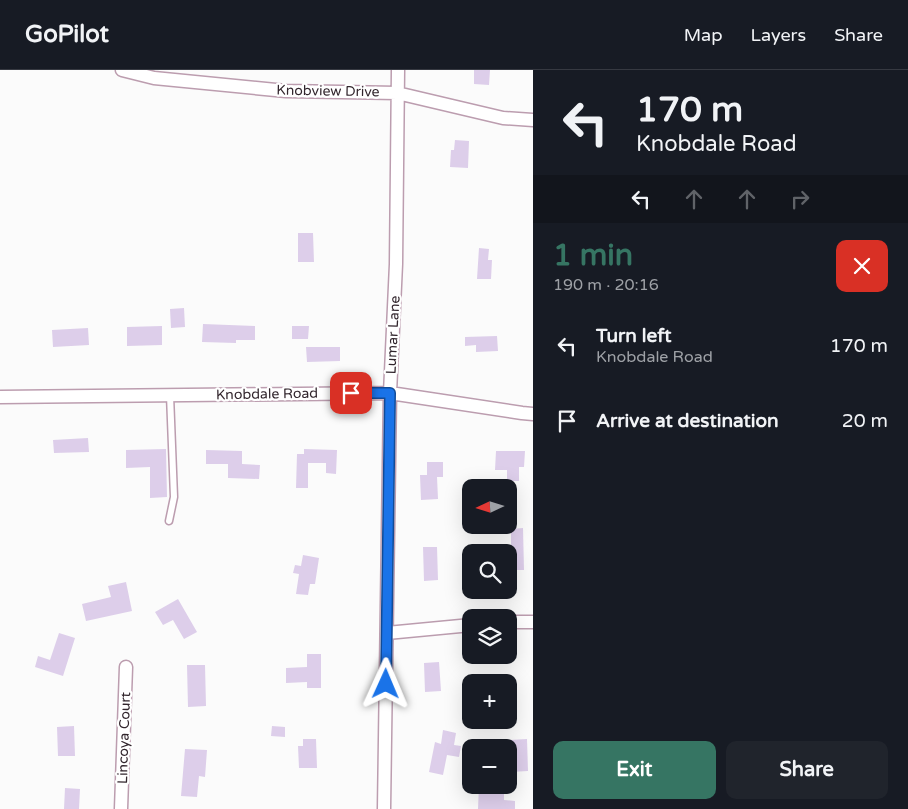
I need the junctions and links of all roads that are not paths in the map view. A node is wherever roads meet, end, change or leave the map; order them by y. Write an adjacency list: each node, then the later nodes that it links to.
1 (122, 70): 3 (street, Knobview Drive)
2 (398, 70): 3 (street, Lumar Lane)
3 (397, 92): 4 (street, Knobview Drive); 5 (street, Lumar Lane)
4 (533, 120)
5 (390, 393): 6 (street, Knobdale Road); 8 (street, Knobdale Road); 13 (street, Lumar Lane)
6 (170, 395): 7 (street, Knobdale Road); 9 (lane)
7 (0, 397)
8 (533, 414)
9 (169, 521)
10 (517, 622): 11 (street)
11 (533, 622)
12 (462, 626): 13 (street)
13 (387, 633): 16 (street, Lumar Lane)
14 (126, 666): 15 (street, Lincoya Court)
15 (121, 809)
16 (384, 809)

